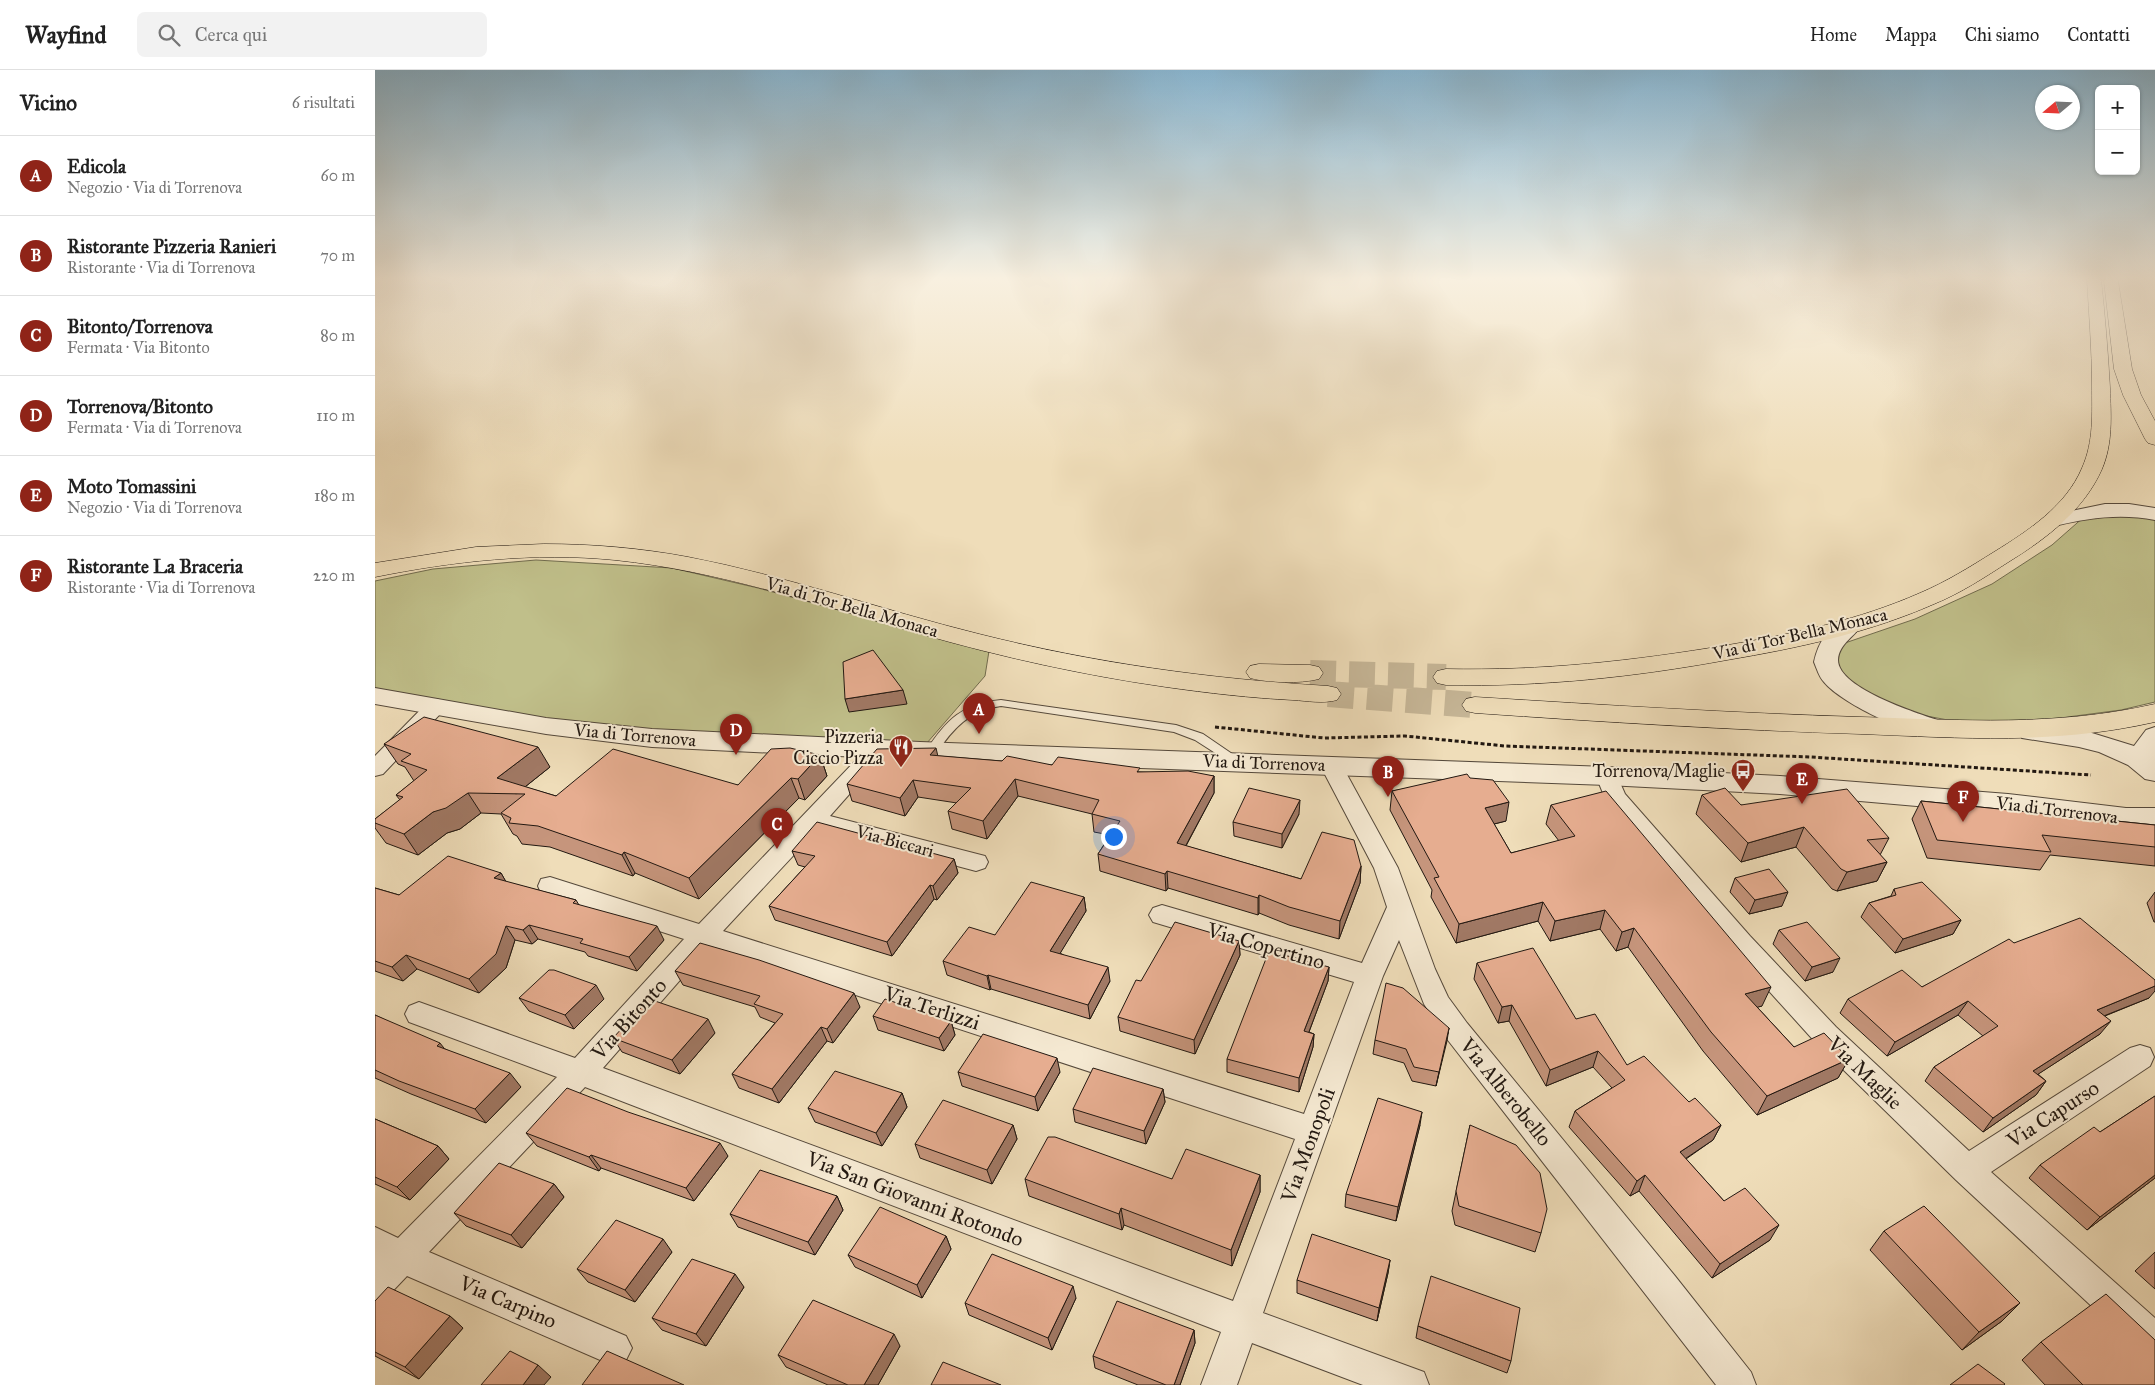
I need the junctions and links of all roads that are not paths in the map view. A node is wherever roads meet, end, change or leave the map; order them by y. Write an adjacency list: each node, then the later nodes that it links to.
1 (2099, 340): 5 (main road, Via di Tor Bella Monaca)
2 (2119, 340): 3 (main road)
3 (2155, 439)
4 (2155, 514): 5 (street)
5 (2054, 520): 8 (main road, Via di Tor Bella Monaca)
6 (375, 559): 9 (main road, Via di Tor Bella Monaca)
7 (375, 570): 11 (main road, Via di Tor Bella Monaca)
8 (1849, 626): 10 (main road, Via di Tor Bella Monaca); 16 (street)
9 (1311, 674)
10 (1446, 677)
11 (1328, 694)
12 (375, 696): 14 (street, Via di Torrenova)
13 (1475, 705): 16 (main road)
14 (436, 706): 19 (street, Via di Torrenova); 23 (street)
15 (2155, 713): 17 (main road)
16 (1940, 729): 17 (main road)
17 (2010, 730): 24 (street)
18 (2155, 736): 24 (street)
19 (879, 749): 20 (street, Via di Torrenova); 27 (street, Via Bitonto)
20 (932, 751): 21 (street, Via di Torrenova); 21 (lane)
21 (1239, 762): 22 (street, Via di Torrenova)
22 (1331, 765): 25 (street, Via di Torrenova); 30 (street, Via Alberobello)
23 (375, 769)
24 (2154, 770)
25 (1607, 776): 26 (street, Via di Torrenova); 38 (street, Via Maglie)
26 (2155, 818)
27 (815, 820): 28 (street, Via Biccari); 32 (street, Via Bitonto)
28 (976, 862)
29 (549, 886): 32 (street, Via Terlizzi)
30 (1400, 906): 33 (street, Via Monopoli); 46 (street, Via Alberobello)
31 (1162, 915): 33 (street, Via Copertino)
32 (704, 935): 36 (street, Via Bitonto); 37 (street, Via Terlizzi)
33 (1370, 976): 37 (street, Via Monopoli)
34 (419, 1014): 36 (street, Via San Giovanni Rotondo)
35 (2139, 1057): 38 (street, Via Capurso)
36 (581, 1072): 39 (street, Via Bitonto); 41 (street, Via San Giovanni Rotondo)
37 (1314, 1131): 41 (street, Via Monopoli)
38 (1967, 1170): 42 (street, Via Maglie)
39 (388, 1250): 40 (street, Via Bitonto); 43 (street, Via Carpino)
40 (375, 1285)
41 (1241, 1323): 44 (street, Via Monopoli); 45 (street, Via San Giovanni Rotondo)
42 (2155, 1342)
43 (614, 1348)
44 (1219, 1385)
45 (1411, 1385)
46 (1738, 1385)

